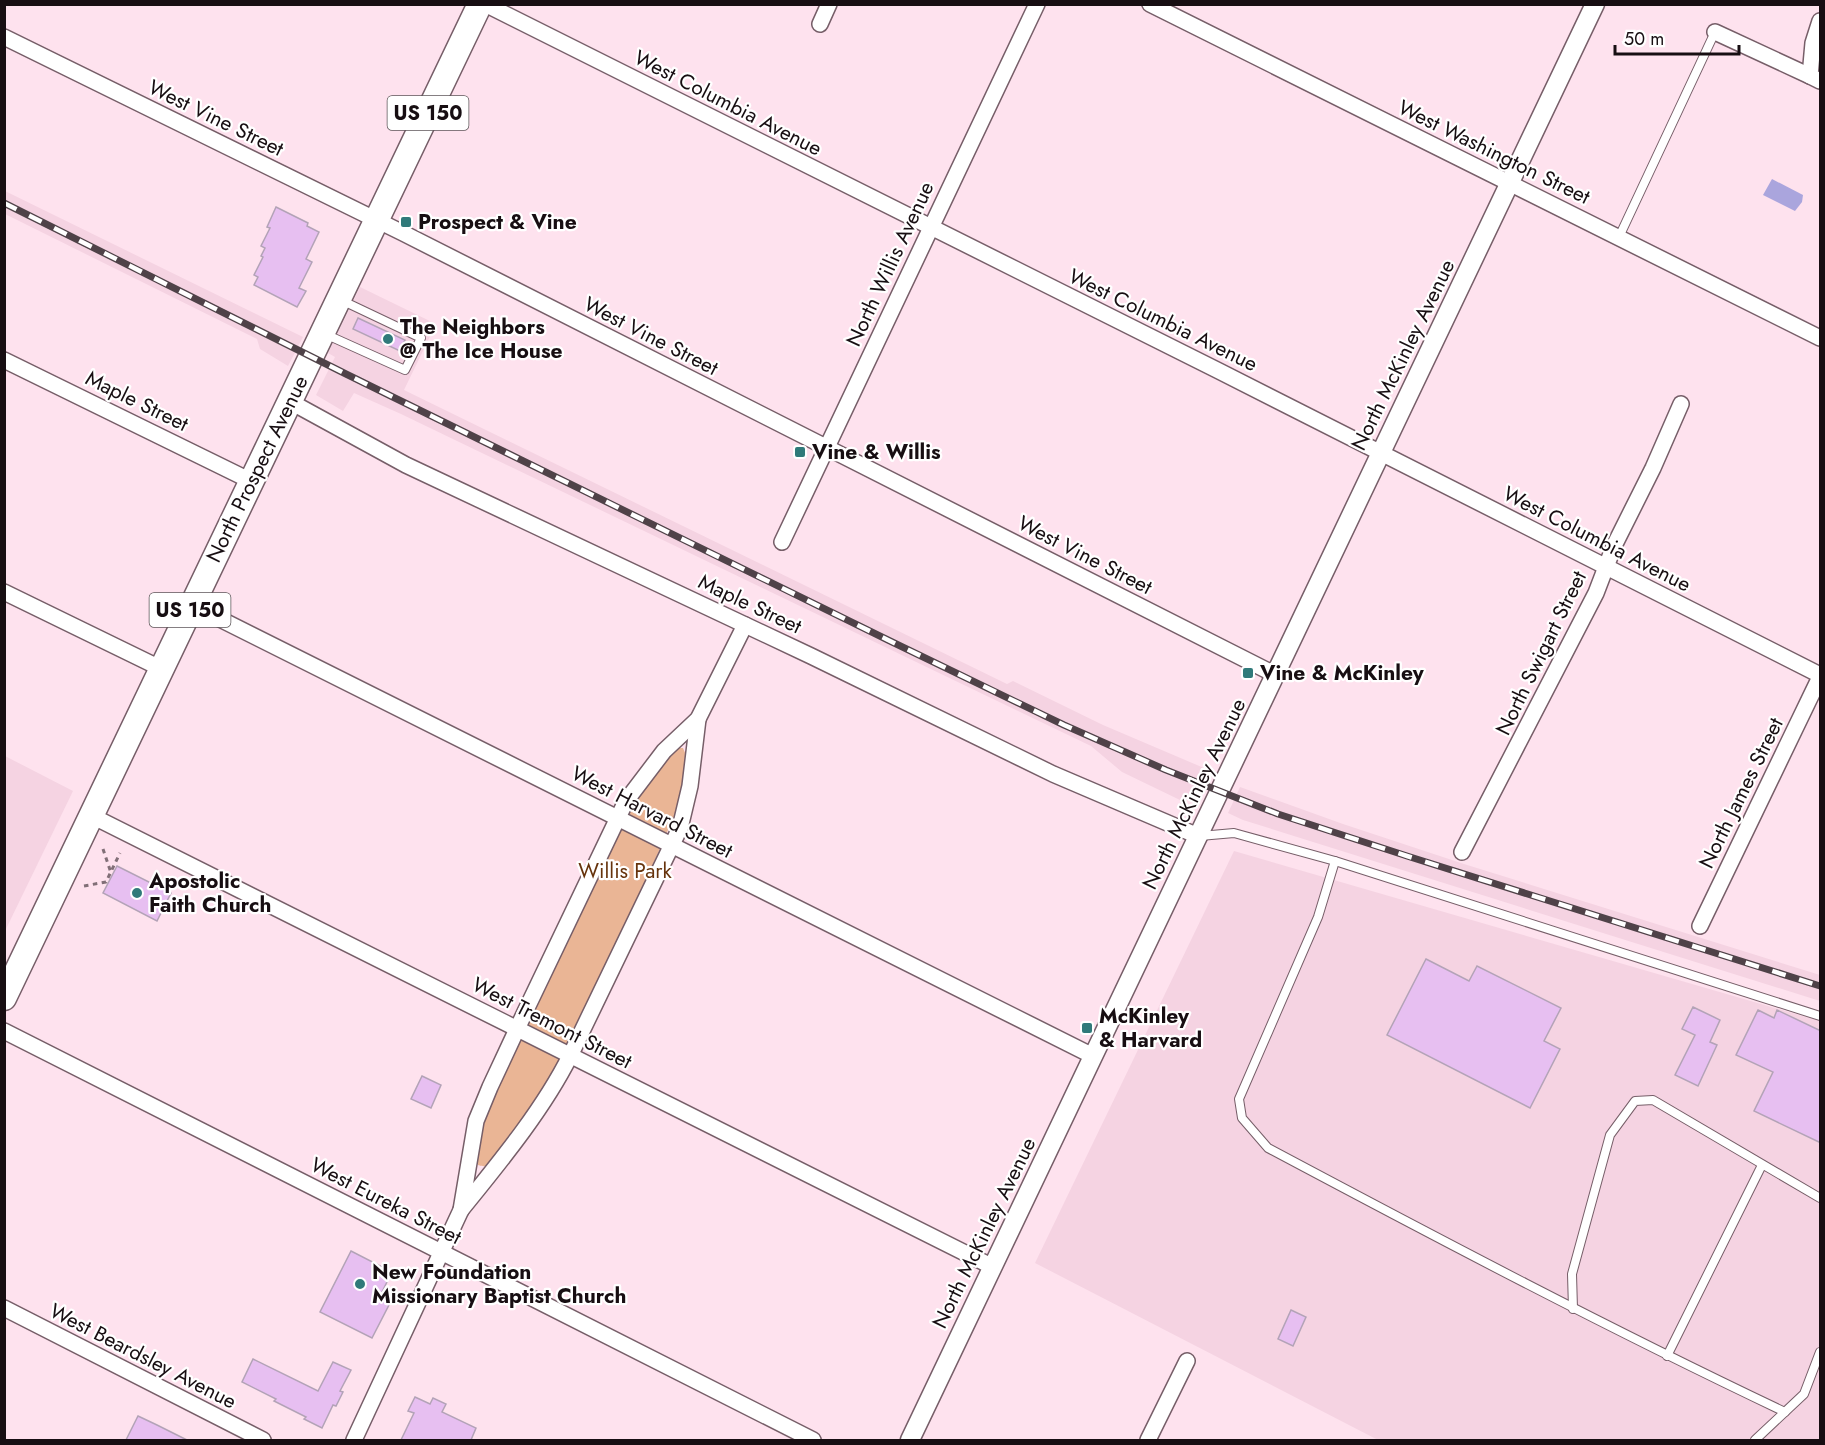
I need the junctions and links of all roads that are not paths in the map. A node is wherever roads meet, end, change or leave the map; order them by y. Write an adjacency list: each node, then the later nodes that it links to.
1 (480, 4): 13 (main road, North Prospect Avenue / US 150)
2 (485, 4): 14 (street, West Columbia Avenue)
3 (829, 4): 8 (street)
4 (1037, 4): 14 (street, North Willis Avenue)
5 (1150, 4): 12 (street, West Washington Street)
6 (1595, 4): 12 (street, North McKinley Avenue)
7 (1821, 21): 11 (street)
8 (820, 24)
9 (1715, 32): 11 (street); 15 (lane)
10 (4, 37): 13 (street, West Vine Street)
11 (1815, 79)
12 (1511, 184): 15 (street, West Washington Street); 23 (street, North McKinley Avenue)
13 (376, 221): 16 (main road, North Prospect Avenue / US 150); 22 (street, West Vine Street)
14 (930, 228): 22 (street, North Willis Avenue); 23 (street, West Columbia Avenue)
15 (1619, 237): 18 (street, West Washington Street)
16 (338, 299): 17 (main road, North Prospect Avenue / US 150); 17 (lane)
17 (322, 333): 20 (main road, North Prospect Avenue / US 150)
18 (1821, 338)
19 (4, 360): 24 (street, Maple Street)
20 (289, 401): 24 (main road, North Prospect Avenue / US 150); 29 (street, Maple Street)
21 (1681, 404): 26 (street, North Swigart Street)
22 (827, 448): 25 (street, North Willis Avenue); 31 (street, West Vine Street)
23 (1381, 453): 26 (street, West Columbia Avenue); 31 (street, North McKinley Avenue)
24 (251, 481): 28 (main road, North Prospect Avenue / US 150)
25 (782, 542)
26 (1606, 567): 32 (street, West Columbia Avenue); 38 (street, North Swigart Street)
27 (4, 592): 30 (street)
28 (192, 605): 30 (main road, North Prospect Avenue / US 150); 35 (street, West Harvard Street)
29 (745, 625): 33 (street); 36 (street, Maple Street)
30 (162, 669): 34 (main road, North Prospect Avenue / US 150)
31 (1276, 675): 36 (street, North McKinley Avenue)
32 (1821, 676): 40 (street, North James Street)
33 (698, 719): 35 (street); 37 (street)
34 (92, 816): 41 (main road, North Prospect Avenue / US 150); 43 (street, West Tremont Street)
35 (618, 819): 37 (street, West Harvard Street); 43 (street)
36 (1198, 837): 39 (lane); 46 (street, North McKinley Avenue)
37 (671, 846): 45 (street); 46 (street, West Harvard Street)
38 (1462, 852)
39 (1335, 861): 42 (lane); 53 (lane)
40 (1700, 926)
41 (4, 998)
42 (1821, 1016)
43 (517, 1029): 45 (street, West Tremont Street); 49 (street)
44 (4, 1031): 50 (street, West Eureka Street)
45 (570, 1056): 49 (street); 51 (street, West Tremont Street)
46 (1093, 1056): 51 (street, North McKinley Avenue)
47 (1762, 1165): 48 (lane); 53 (lane); 55 (lane)
48 (1821, 1198)
49 (461, 1210): 50 (street)
50 (442, 1253): 59 (street); 60 (street, West Eureka Street)
51 (993, 1267): 61 (street, North McKinley Avenue)
52 (4, 1308): 58 (street, West Beardsley Avenue)
53 (1573, 1309): 55 (lane)
54 (1821, 1352): 57 (lane)
55 (1667, 1356): 57 (lane)
56 (1187, 1361): 62 (street)
57 (1785, 1412): 63 (lane)
58 (263, 1440)
59 (354, 1440)
60 (813, 1440)
61 (910, 1440)
62 (1148, 1440)
63 (1755, 1440)

